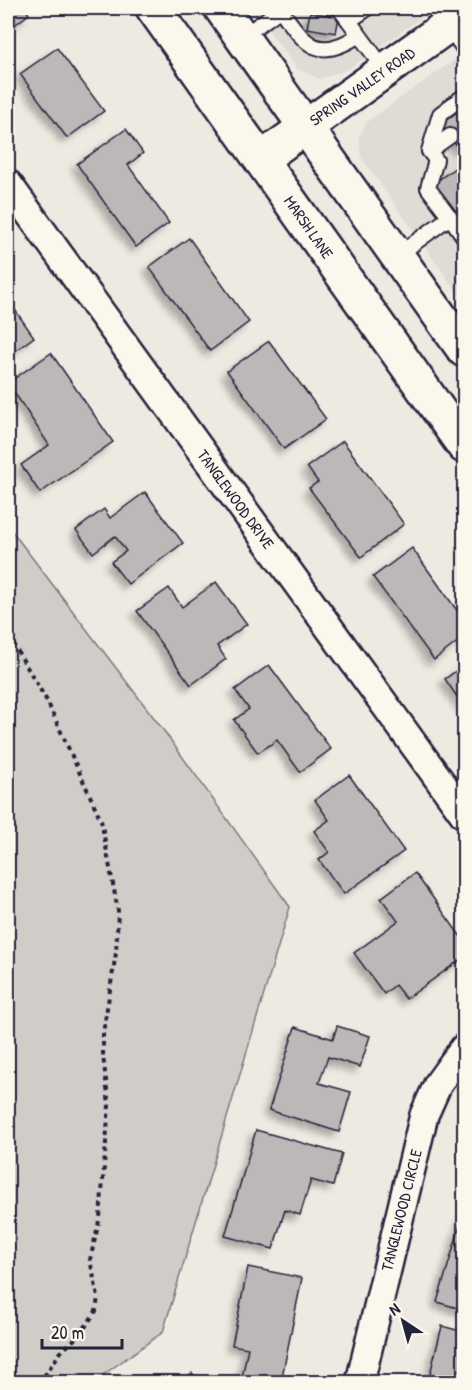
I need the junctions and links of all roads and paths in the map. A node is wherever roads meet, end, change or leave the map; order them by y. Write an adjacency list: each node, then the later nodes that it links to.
1 (153, 8): 15 (main road, MARSH LANE)
2 (221, 8): 9 (main road)
3 (281, 8): 8 (lane); 9 (lane)
4 (339, 8): 6 (lane)
5 (368, 8): 6 (lane)
6 (349, 21): 8 (lane)
7 (460, 22): 10 (main road, SPRING VALLEY ROAD)
8 (359, 35): 10 (lane)
9 (242, 37): 12 (main road)
10 (385, 70): 12 (main road, SPRING VALLEY ROAD)
11 (465, 96): 14 (lane)
12 (306, 126): 15 (main road, SPRING VALLEY ROAD); 20 (main road)
13 (450, 136): 14 (lane)
14 (433, 156): 16 (lane); 18 (lane)
15 (261, 159): 22 (main road, MARSH LANE)
16 (446, 174)
17 (8, 184): 24 (street, TANGLEWOOD DRIVE)
18 (450, 218): 19 (lane); 20 (lane)
19 (465, 237)
20 (398, 255): 21 (main road)
21 (465, 350)
22 (465, 446)
23 (8, 634): 26 (path)
24 (465, 814)
25 (465, 1048): 27 (street, TANGLEWOOD CIRCLE)
26 (40, 1383)
27 (360, 1383)

